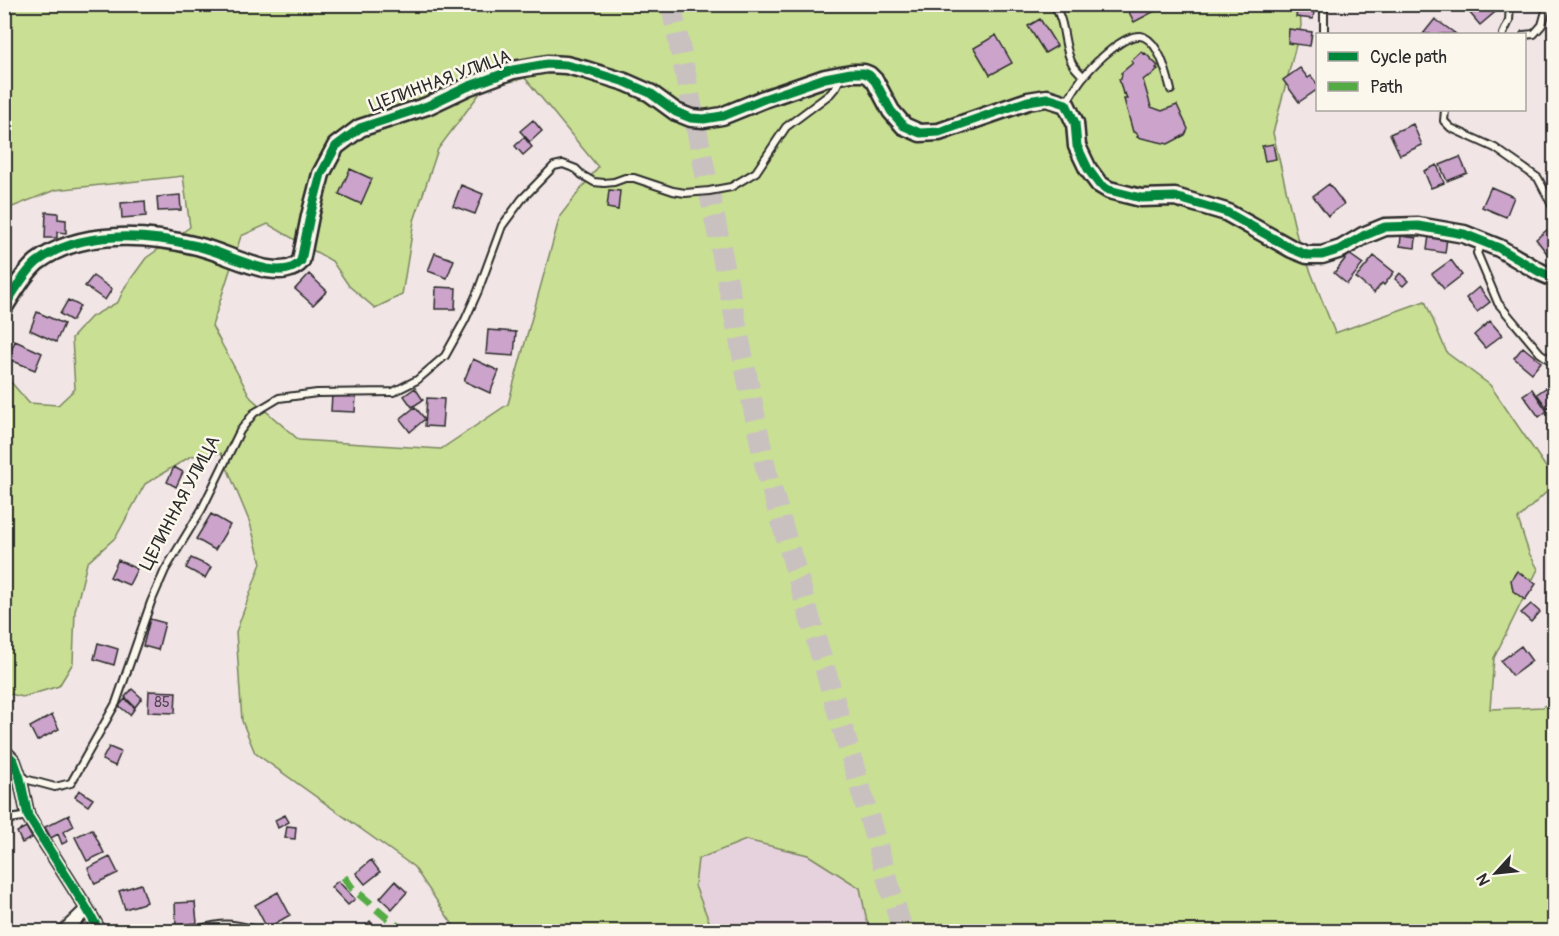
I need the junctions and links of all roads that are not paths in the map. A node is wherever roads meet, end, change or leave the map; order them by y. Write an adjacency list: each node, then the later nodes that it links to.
1 (1053, 4): 9 (lane)
2 (1324, 4): 5 (lane)
3 (1510, 4): 6 (lane)
4 (1548, 4): 7 (lane)
5 (1323, 33)
6 (1503, 33)
7 (1526, 35)
8 (842, 75): 11 (street, ЦЕЛИННАЯ УЛИЦА); 16 (street, ЦЕЛИННАЯ УЛИЦА); 19 (lane, ЦЕЛИННАЯ УЛИЦА)
9 (1083, 76): 10 (lane); 11 (lane)
10 (1170, 90)
11 (1066, 104): 14 (street)
12 (1445, 111): 13 (lane)
13 (1554, 209)
14 (1483, 240): 15 (street); 17 (lane)
15 (1554, 278)
16 (4, 307)
17 (1554, 363)
18 (4, 752): 19 (street)
19 (20, 778): 20 (street)
20 (28, 816): 21 (lane); 22 (street)
21 (4, 820)
22 (87, 909): 23 (street); 24 (street)
23 (63, 932)
24 (100, 932)
25 (200, 932): 26 (street)
26 (252, 932)

